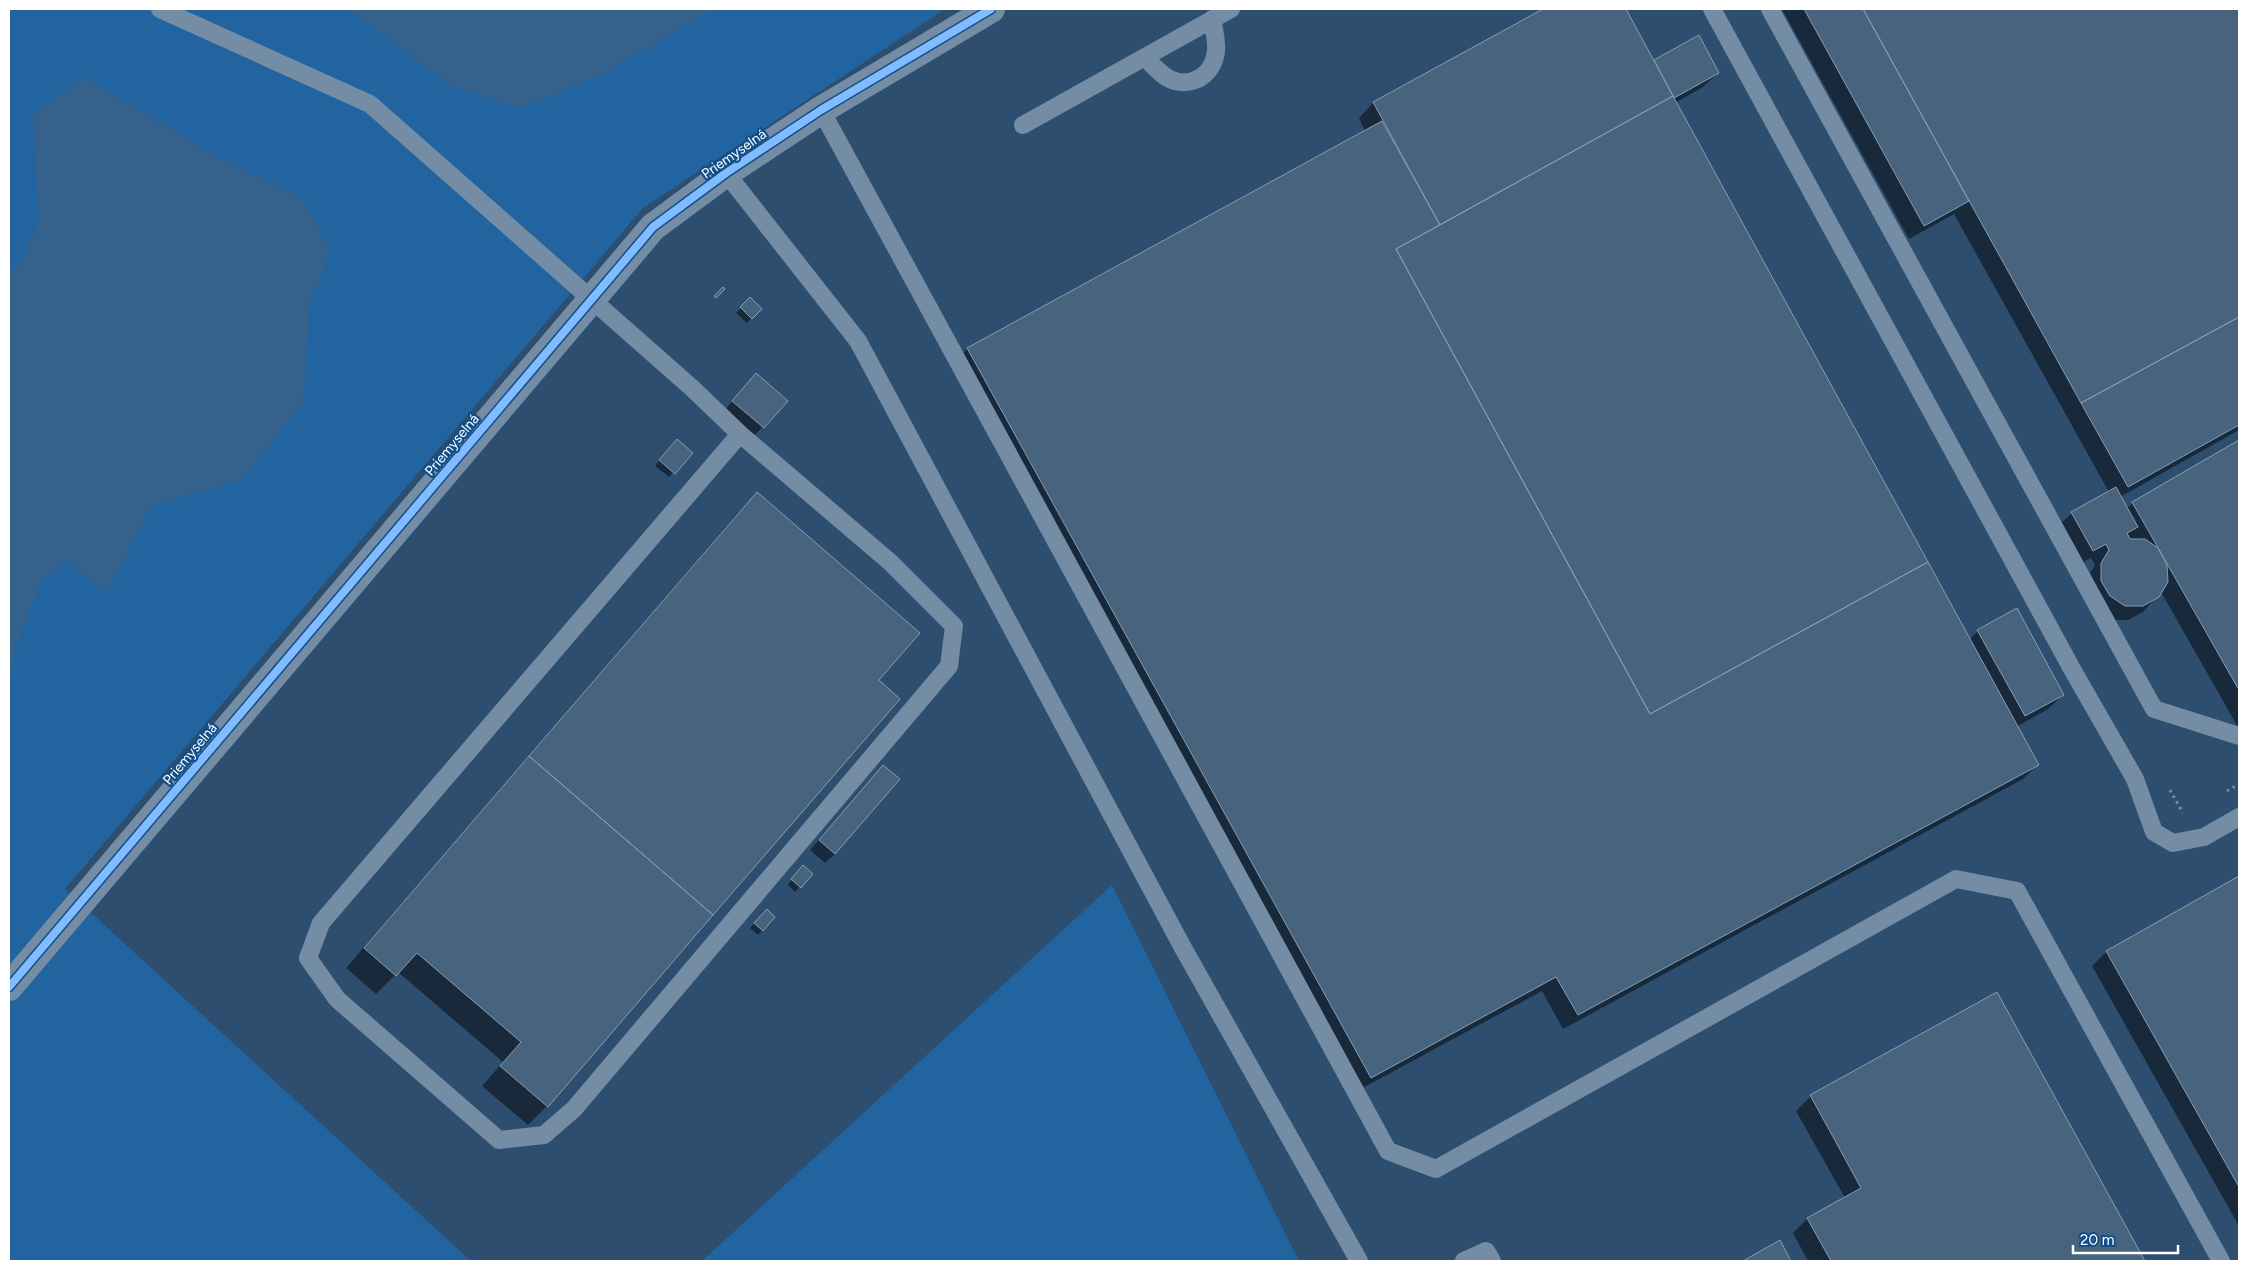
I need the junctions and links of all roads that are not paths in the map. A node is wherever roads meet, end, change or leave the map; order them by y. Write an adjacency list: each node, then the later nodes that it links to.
1 (160, 9): 11 (lane)
2 (992, 9): 8 (street, Priemyselná)
3 (1231, 9): 6 (lane)
4 (1712, 9): 14 (lane)
5 (1770, 9): 13 (lane)
6 (1212, 20): 7 (lane); 7 (lane)
7 (1145, 57): 9 (lane)
8 (821, 110): 10 (street, Priemyselná); 19 (lane)
9 (1023, 126)
10 (726, 173): 11 (street, Priemyselná); 16 (lane)
11 (592, 299): 12 (lane); 15 (street, Priemyselná)
12 (740, 434): 12 (lane)
13 (2239, 736)
14 (2239, 817)
15 (9, 987)
16 (1359, 1261)
17 (1464, 1261): 18 (lane)
18 (1492, 1261)
19 (2221, 1261)

